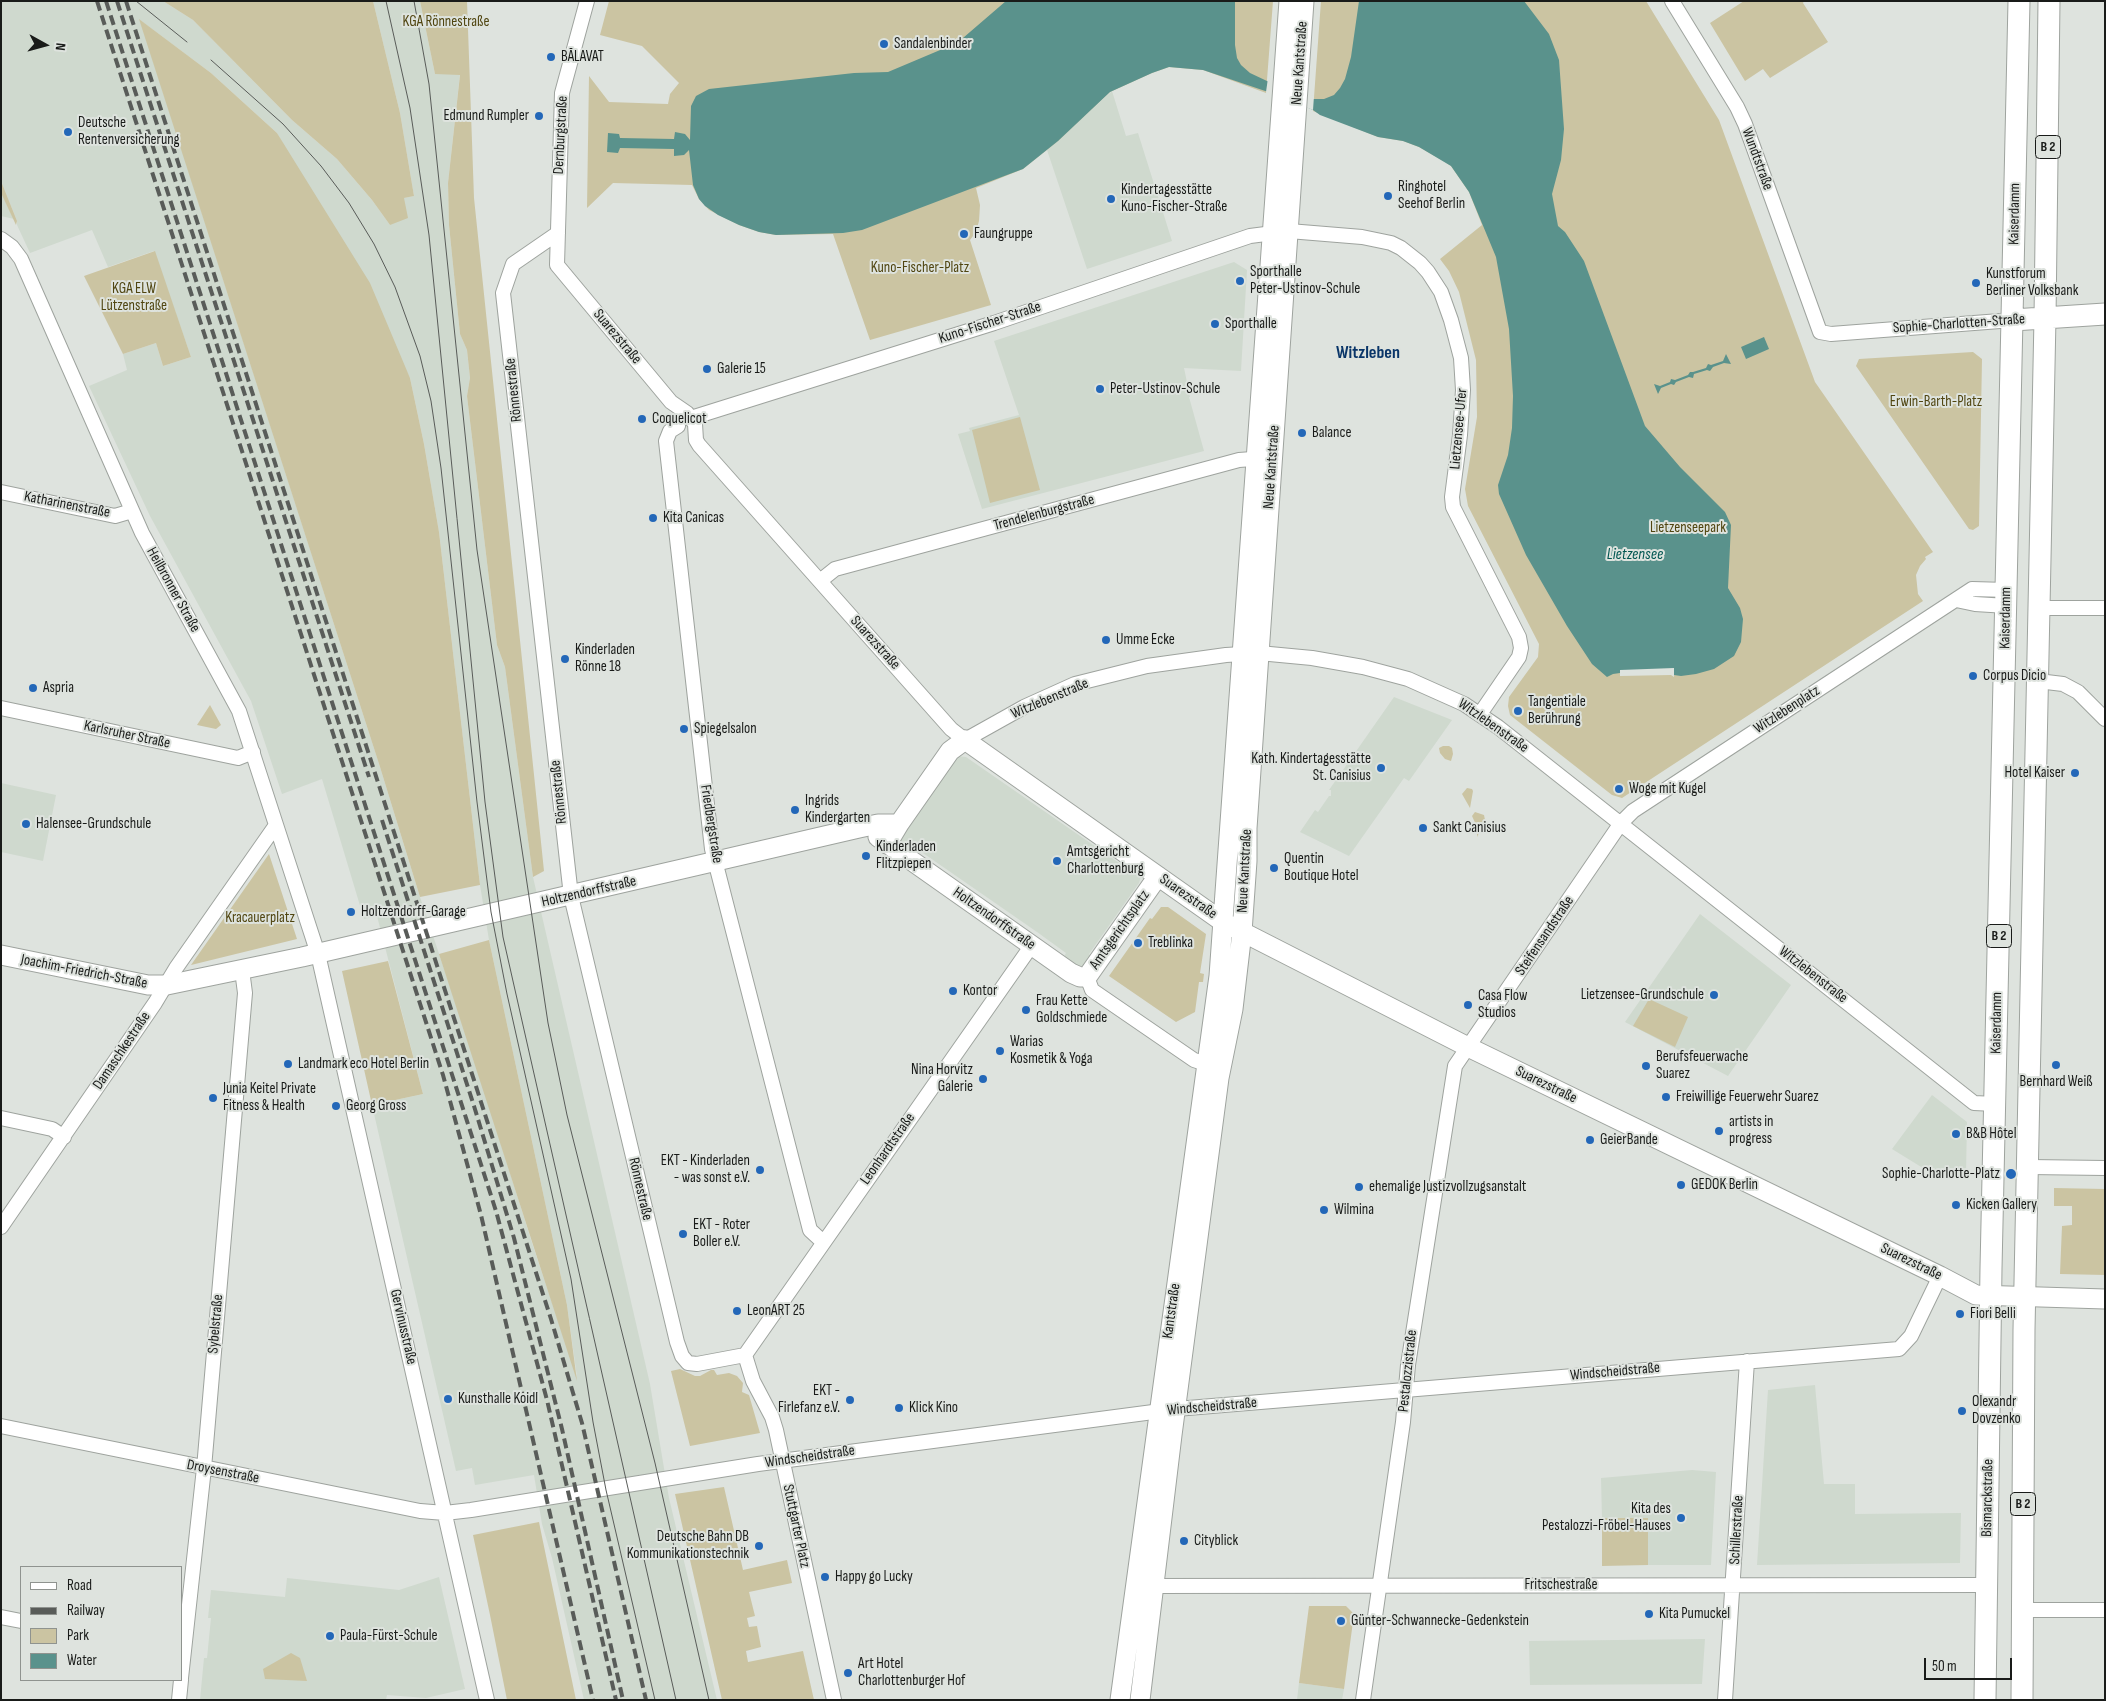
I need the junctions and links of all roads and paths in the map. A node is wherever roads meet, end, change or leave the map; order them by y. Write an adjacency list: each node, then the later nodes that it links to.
1 (587, 1): 9 (street, Dernburgstraße)
2 (1289, 1): 7 (street, Neue Kantstraße)
3 (1304, 1): 7 (street, Neue Kantstraße)
4 (1672, 1): 14 (street, Wundtstraße)
5 (2019, 1): 13 (main road, Kaiserdamm / B 2)
6 (2049, 1): 12 (main road, B 2)
7 (1292, 64): 8 (street, Neue Kantstraße)
8 (1281, 232): 17 (street, Kuno-Fischer-Straße); 19 (street, Neue Kantstraße); 29 (street, Lietzensee-Ufer)
9 (558, 237): 17 (street, Suarezstraße); 40 (street, Rönnestraße)
10 (1, 239): 21 (street, Heilbronner Straße)
11 (2105, 314): 12 (main road, Sophie-Charlotten-Straße)
12 (2045, 318): 13 (main road, Sophie-Charlotten-Straße); 16 (main road, B 2)
13 (2013, 320): 14 (street, Sophie-Charlotten-Straße); 15 (main road, Kaiserdamm / B 2)
14 (1817, 328)
15 (2012, 357): 16 (main road); 23 (main road, Kaiserdamm / B 2)
16 (2044, 357): 24 (main road, B 2)
17 (691, 418): 22 (street, Suarezstraße)
18 (678, 426): 38 (street, Friedbergstraße)
19 (1265, 458): 22 (street, Trendelenburgstraße); 26 (street, Neue Kantstraße)
20 (1, 492): 21 (street, Katharinenstraße)
21 (132, 511): 32 (street, Heilbronner Straße)
22 (820, 581): 31 (street, Suarezstraße)
23 (2007, 598): 34 (street, Witzlebenplatz); 51 (main road, Kaiserdamm / B 2)
24 (2039, 608): 25 (street); 27 (main road, B 2)
25 (2105, 608)
26 (1251, 653): 29 (street, Witzlebenstraße); 31 (street, Witzlebenstraße); 41 (street, Neue Kantstraße); 42 (street, Neue Kantstraße)
27 (2038, 681): 30 (street); 54 (main road, B 2)
28 (1, 708): 32 (street, Karlsruher Straße)
29 (1480, 714): 34 (street, Witzlebenstraße)
30 (2105, 720)
31 (965, 740): 33 (street, Witzlebenstraße); 39 (street, Suarezstraße)
32 (253, 752): 35 (street, Heilbronner Straße)
33 (899, 824): 36 (street, Holtzendorffstraße); 37 (street, Witzlebenstraße)
34 (1621, 824): 49 (street, Steifensandstraße); 51 (street, Witzlebenstraße)
35 (276, 825): 44 (street, Heilbronner Straße); 48 (street, Damaschkestraße)
36 (859, 828): 37 (street, Holtzendorffstraße); 38 (street, Holtzendorffstraße)
37 (887, 844): 43 (street, Holtzendorffstraße)
38 (716, 862): 40 (street, Holtzendorffstraße); 57 (street, Friedbergstraße)
39 (1158, 876): 41 (street, Suarezstraße); 47 (street, Amtsgerichtsplatz)
40 (571, 896): 44 (street, Holtzendorffstraße); 62 (street, Rönnestraße)
41 (1223, 922): 42 (street, Suarezstraße); 50 (street, Kantstraße)
42 (1242, 932): 49 (street, Suarezstraße); 65 (street, Kantstraße)
43 (1032, 945): 47 (street, Holtzendorffstraße); 57 (street, Leonhardtstraße)
44 (318, 954): 46 (street); 69 (street, Gervinusstraße)
45 (1, 955): 48 (street, Joachim-Friedrich-Straße)
46 (242, 970): 48 (street); 68 (street, Sybelstraße)
47 (1083, 977): 50 (street, Holtzendorffstraße)
48 (168, 985): 53 (street, Damaschkestraße)
49 (1468, 1047): 58 (street, Suarezstraße); 64 (street, Pestalozzistraße)
50 (1206, 1064): 65 (street, Kantstraße)
51 (1995, 1104): 59 (main road, Kaiserdamm / B 2)
52 (1, 1118): 53 (street)
53 (64, 1137): 56 (street, Damaschkestraße)
54 (2029, 1167): 55 (street); 60 (main road, B 2)
55 (2105, 1168)
56 (1, 1227)
57 (823, 1242): 62 (street, Leonhardtstraße)
58 (1940, 1276): 59 (street, Suarezstraße); 63 (street, Windscheidstraße)
59 (1991, 1296): 60 (street, Suarezstraße); 71 (main road, Bismarckstraße / B 2)
60 (2025, 1297): 61 (street, Suarezstraße); 74 (main road, B 2)
61 (2105, 1299)
62 (745, 1355): 67 (street, Stuttgarter Platz)
63 (1747, 1361): 64 (street, Windscheidstraße); 70 (street, Schillerstraße)
64 (1405, 1389): 65 (street, Windscheidstraße); 73 (street, Pestalozzistraße)
65 (1168, 1411): 67 (street, Windscheidstraße); 72 (street, Kantstraße)
66 (1, 1426): 68 (street, Droysenstraße)
67 (782, 1461): 69 (street, Windscheidstraße); 83 (street, Stuttgarter Platz)
68 (204, 1468): 69 (street, Droysenstraße); 78 (street, Sybelstraße)
69 (445, 1513): 82 (street, Gervinusstraße)
70 (1734, 1584): 71 (street, Fritschestraße); 73 (street, Fritschestraße); 87 (street, Schillerstraße)
71 (1987, 1584): 88 (main road, Bismarckstraße / B 2)
72 (1144, 1586): 73 (street, Fritschestraße); 84 (street, Kantstraße); 85 (street, Kantstraße)
73 (1378, 1586): 86 (street, Pestalozzistraße)
74 (2023, 1610): 75 (street); 89 (main road, B 2)
75 (2105, 1610)
76 (1, 1617): 77 (street)
77 (20, 1621)
78 (183, 1650): 79 (street, Sybelstraße)
79 (182, 1664)
80 (181, 1681): 81 (street, Sybelstraße)
81 (179, 1700)
82 (487, 1700)
83 (834, 1700)
84 (1120, 1700)
85 (1140, 1700)
86 (1363, 1700)
87 (1725, 1700)
88 (1985, 1700)
89 (2022, 1700)

